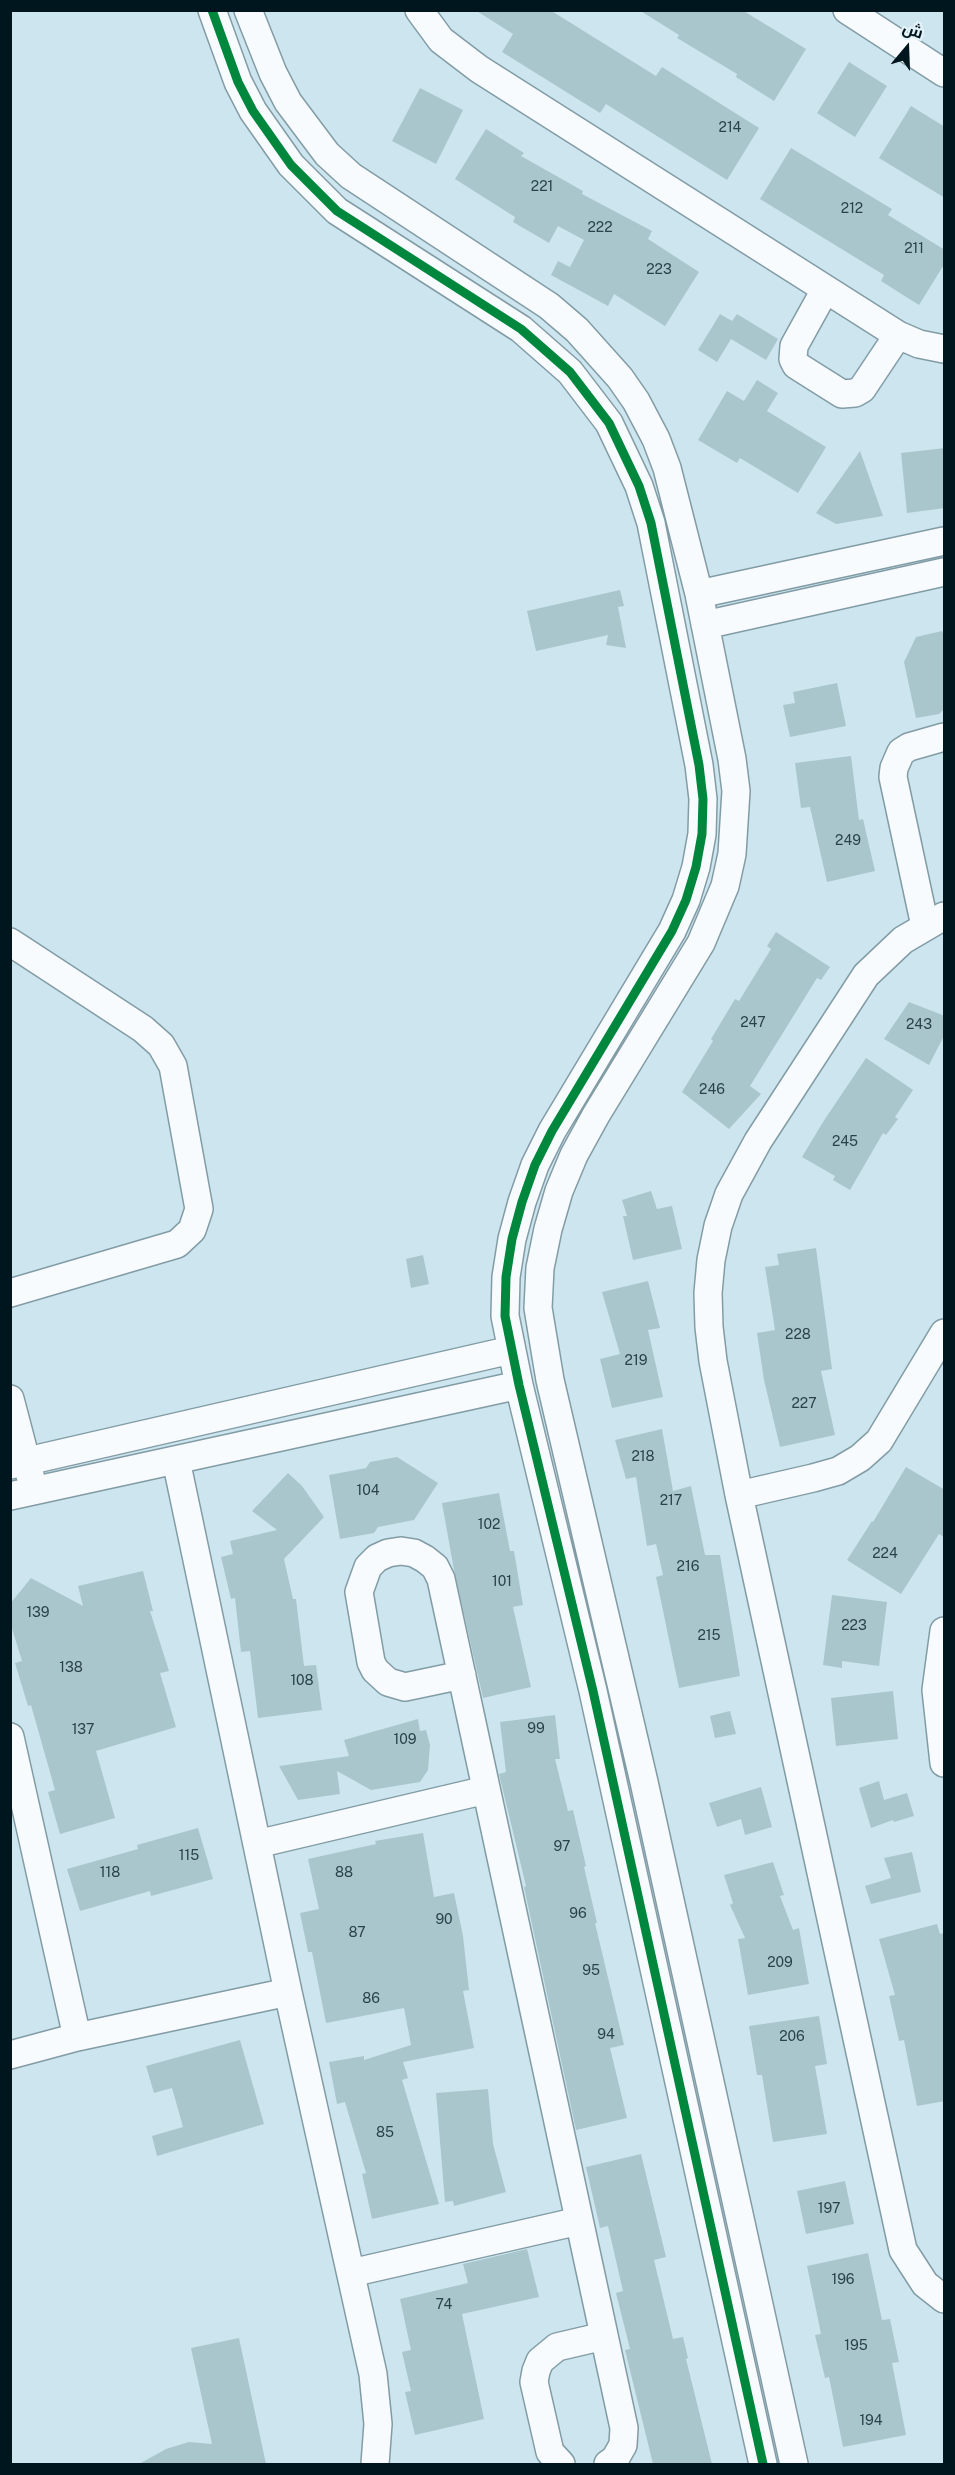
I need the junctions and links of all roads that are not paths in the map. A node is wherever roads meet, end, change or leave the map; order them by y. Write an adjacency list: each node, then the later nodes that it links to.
1 (212, 10): 8 (street)
2 (248, 10): 6 (street)
3 (419, 10): 7 (street)
4 (847, 10): 5 (street)
5 (945, 73)
6 (499, 273): 8 (street); 13 (street)
7 (825, 290): 9 (street); 9 (street)
8 (479, 302): 17 (street)
9 (898, 335): 10 (street)
10 (945, 349)
11 (945, 541): 13 (street)
12 (945, 572): 14 (street)
13 (699, 594): 14 (street)
14 (705, 625): 15 (street)
15 (728, 736): 17 (street); 29 (street)
16 (945, 737): 18 (street)
17 (695, 744): 22 (street)
18 (935, 921): 28 (street)
19 (10, 942): 20 (street)
20 (10, 1293)
21 (945, 1333): 28 (street)
22 (511, 1350): 23 (street); 26 (street)
23 (519, 1385): 25 (street); 30 (street)
24 (10, 1399): 26 (street)
25 (176, 1460): 27 (street); 36 (street)
26 (18, 1463): 27 (street)
27 (22, 1494)
28 (739, 1495): 42 (street)
29 (597, 1582): 30 (street); 44 (street)
30 (568, 1589): 45 (street)
31 (945, 1632): 34 (street)
32 (462, 1675): 32 (street); 35 (street)
33 (10, 1737): 38 (street)
34 (945, 1763)
35 (486, 1790): 36 (street); 40 (street)
36 (257, 1844): 37 (street)
37 (288, 1992): 38 (street); 41 (street)
38 (77, 2037): 39 (street)
39 (10, 2055)
40 (579, 2221): 41 (street); 43 (street)
41 (351, 2273): 46 (street)
42 (945, 2299)
43 (604, 2336): 47 (street); 48 (street)
44 (768, 2348): 45 (street); 50 (street)
45 (737, 2351): 49 (street)
46 (375, 2464)
47 (561, 2464)
48 (608, 2464)
49 (763, 2464)
50 (794, 2464)

